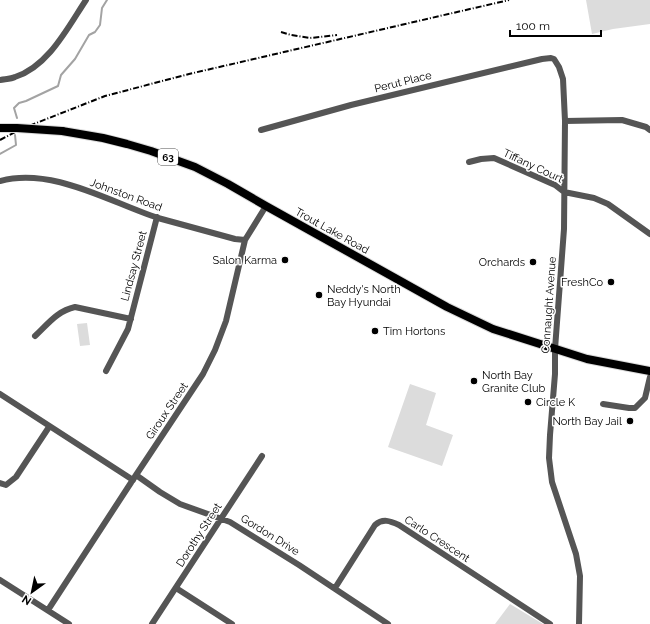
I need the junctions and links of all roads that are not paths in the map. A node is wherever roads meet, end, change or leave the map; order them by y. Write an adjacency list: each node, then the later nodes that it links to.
1 (86, 0): 3 (street)
2 (551, 58): 5 (street, Connaught Avenue); 8 (street, Perut Place)
3 (0, 80)
4 (650, 120): 7 (street)
5 (565, 121): 7 (street); 11 (street, Connaught Avenue)
6 (0, 128): 12 (main road, Trout Lake Road / 63, bridge)
7 (648, 128)
8 (261, 130)
9 (469, 162): 11 (street, Tiffany Court)
10 (0, 181): 13 (street, Johnston Road)
11 (564, 192): 14 (street); 18 (street, Connaught Avenue)
12 (266, 206): 15 (street, Giroux Street); 18 (main road, Trout Lake Road)
13 (158, 217): 15 (street, Johnston Road); 16 (street, Lindsay Street)
14 (650, 234)
15 (245, 240): 26 (street, Giroux Street)
16 (131, 319): 17 (street); 19 (street, Lindsay Street)
17 (35, 336)
18 (555, 349): 20 (main road, Trout Lake Road); 38 (street, Connaught Avenue)
19 (106, 371)
20 (650, 371)
21 (650, 377): 23 (street)
22 (0, 394): 24 (street, Gordon Drive)
23 (603, 404)
24 (49, 426): 26 (street, Gordon Drive); 27 (street)
25 (262, 456): 28 (street, Dorothy Street)
26 (135, 477): 28 (street, Gordon Drive); 32 (street, Giroux Street)
27 (0, 483)
28 (221, 518): 30 (street, Dorothy Street); 31 (street, Gordon Drive)
29 (0, 580): 32 (street)
30 (176, 588): 34 (street, Dorothy Street); 35 (street)
31 (335, 588): 36 (street, Gordon Drive); 37 (street, Carlo Crescent)
32 (48, 610): 33 (street)
33 (69, 624)
34 (152, 624)
35 (232, 624)
36 (388, 624)
37 (550, 624)
38 (579, 624)

